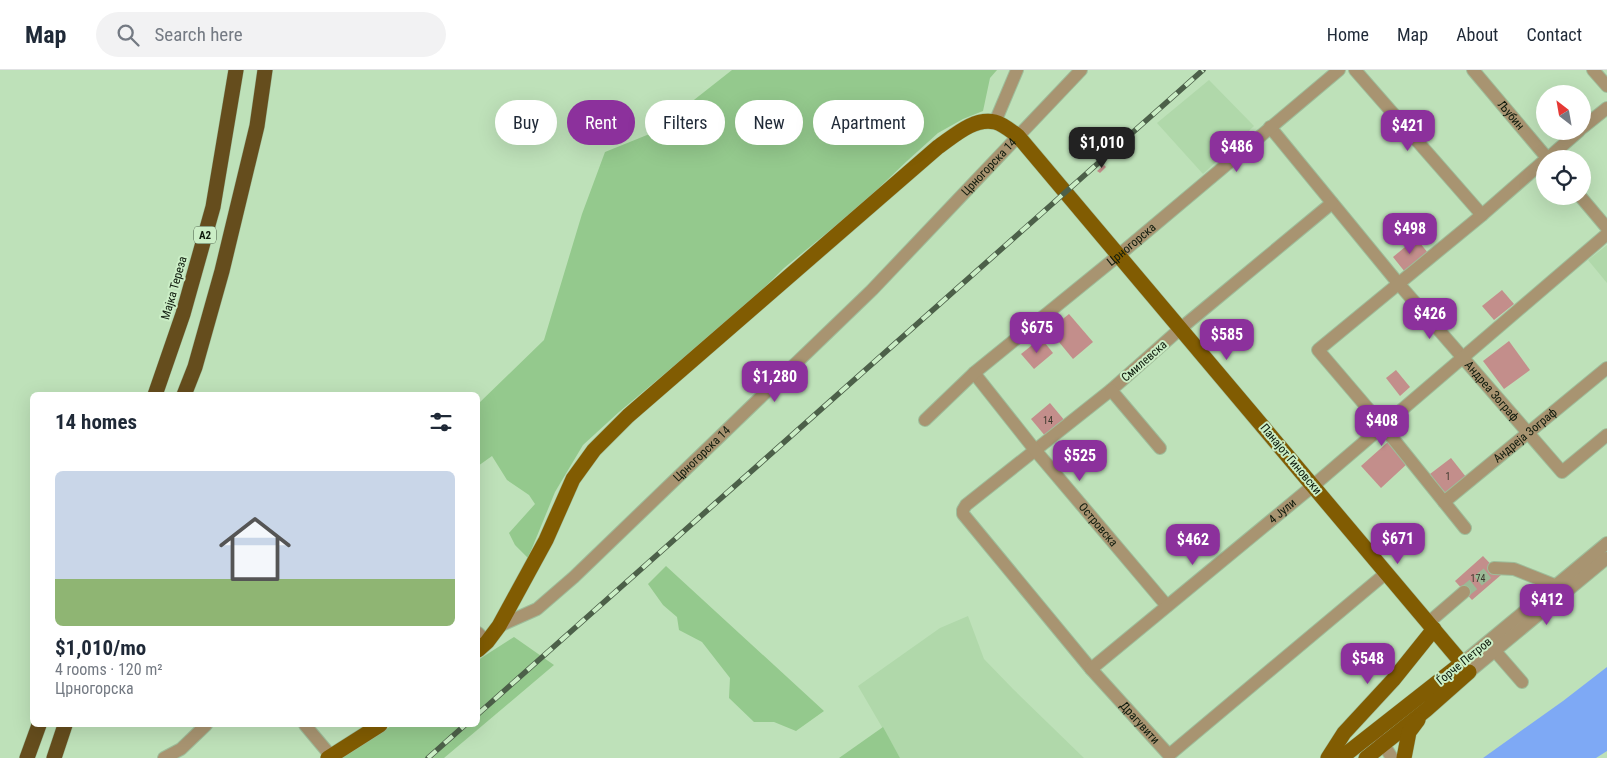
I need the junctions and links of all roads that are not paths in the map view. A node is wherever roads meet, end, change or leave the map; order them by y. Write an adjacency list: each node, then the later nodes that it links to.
1 (236, 70): 31 (highway, Мајка Тереза / A2)
2 (265, 70): 32 (highway, A2)
3 (1018, 70): 12 (street)
4 (1081, 70): 14 (street, Црногорска 14)
5 (1339, 70): 13 (street, Црногорска)
6 (1355, 70): 21 (street)
7 (1473, 70): 16 (street, Љубин)
8 (1593, 70): 9 (street)
9 (1607, 86)
10 (1607, 108): 11 (street)
11 (1591, 121)
12 (995, 122): 14 (main road, Панајот Гиновски); 50 (main road)
13 (1270, 127): 19 (street, Андреа Зограф); 24 (street, Црногорска)
14 (1018, 136): 24 (main road, Панајот Гиновски); 50 (street, Црногорска 14)
15 (1569, 140): 17 (street)
16 (1540, 150)
17 (1557, 150)
18 (1536, 168): 21 (street)
19 (1332, 203): 25 (street, Андреа Зограф); 26 (street, Смилевска)
20 (1588, 205): 22 (street)
21 (1482, 215): 25 (street)
22 (1607, 228)
23 (1607, 234): 27 (street, 4 Јули)
24 (1119, 255): 26 (main road, Панајот Гиновски); 29 (street, Црногорска)
25 (1398, 283): 27 (street, Андреа Зограф); 34 (street)
26 (1180, 329): 30 (street, Смилевска); 39 (main road, Панајот Гиновски)
27 (1462, 356): 34 (street, 4 Јули); 35 (street, Андреа Зограф)
28 (1607, 368): 35 (street, Андреја Зограф)
29 (974, 373): 33 (street, Црногорска); 38 (street, Островска)
30 (1111, 390): 37 (street); 38 (street, Смилевска)
31 (156, 392)
32 (185, 392)
33 (925, 420)
34 (1382, 425): 39 (street, 4 Јули); 40 (street)
35 (1528, 433): 36 (street, Андреа Зограф); 40 (street, Андреја Зограф)
36 (1607, 435)
37 (1160, 448)
38 (1036, 450): 41 (street, Смилевска); 49 (street, Островска)
39 (1314, 485): 46 (main road, Панајот Гиновски); 49 (street, 4 Јули)
40 (1444, 502): 42 (street)
41 (968, 519): 55 (street, Драгувити)
42 (1465, 528)
43 (1607, 543): 47 (street, Ѓорче Петров)
44 (1607, 558): 53 (street, Ѓорче Петров)
45 (1494, 568): 47 (street)
46 (1386, 574): 51 (main road, Панајот Гиновски); 55 (street, Драгувити)
47 (1557, 586): 54 (street, Ѓорче Петров)
48 (1464, 592): 51 (street)
49 (1166, 606): 55 (street, 4 Јули)
50 (499, 626): 52 (main road)
51 (1431, 626): 54 (main road, Панајот Гиновски); 68 (main road)
52 (481, 642)
53 (1494, 651): 54 (street, Ѓорче Петров); 56 (street)
54 (1466, 668): 57 (main road, Ѓорче Петров); 63 (main road, Ѓорче Петров)
55 (1091, 669)
56 (1522, 682)
57 (1426, 710): 63 (main road, Ѓорче Петров); 72 (main road)
58 (38, 727): 65 (highway)
59 (64, 727): 66 (highway)
60 (204, 727): 67 (street)
61 (307, 727): 64 (street)
62 (377, 727): 64 (main road)
63 (1380, 738): 69 (main road, Ѓорче Петров); 70 (main road, Ѓорче Петров); 71 (street)
64 (330, 757)
65 (27, 758)
66 (54, 758)
67 (164, 758)
68 (1328, 758)
69 (1342, 758)
70 (1366, 758)
71 (1392, 758)
72 (1404, 758)

